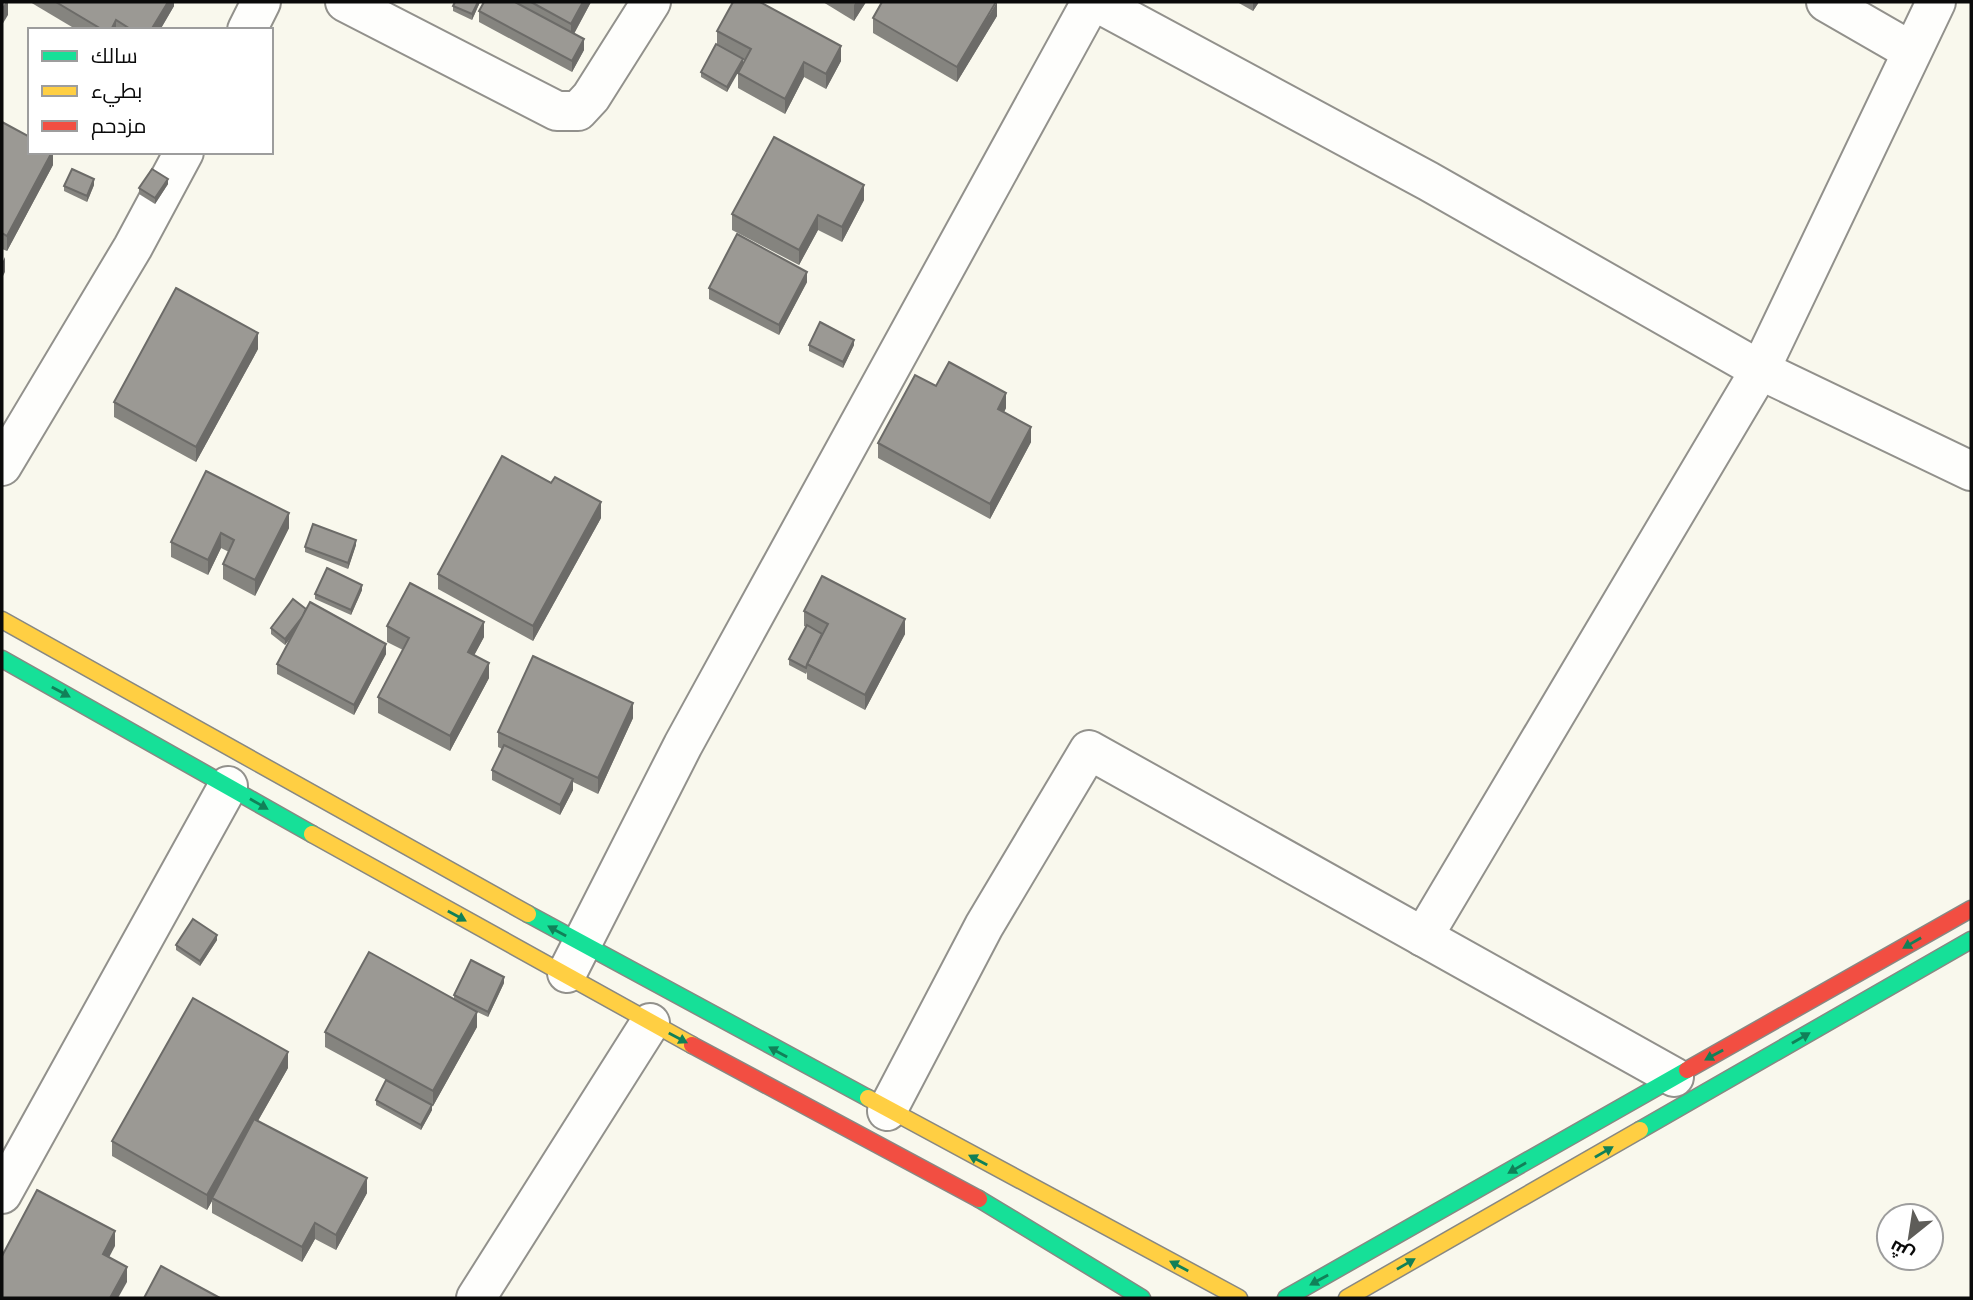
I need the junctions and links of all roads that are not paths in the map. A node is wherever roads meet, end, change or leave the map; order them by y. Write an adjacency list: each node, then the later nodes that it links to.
1 (261, 2): 8 (street)
2 (345, 2): 3 (street)
3 (651, 2)
4 (1091, 2): 20 (street)
5 (1096, 2): 11 (street)
6 (1826, 2): 9 (street)
7 (1936, 2): 9 (street)
8 (248, 28)
9 (1911, 51): 11 (street)
10 (183, 154): 12 (street)
11 (1760, 370): 13 (street); 18 (street)
12 (2, 466)
13 (1971, 471)
14 (2, 620): 20 (street, one-way to 14)
15 (2, 659): 16 (street, one-way to 16)
16 (228, 786): 20 (street, one-way to 20); 24 (street)
17 (1971, 909): 22 (street, one-way to 22)
18 (1423, 937): 22 (street); 23 (street)
19 (1971, 940): 29 (street, one-way to 19)
20 (573, 960): 21 (street); 23 (street, one-way to 20)
21 (650, 1023): 25 (street); 26 (street, one-way to 26)
22 (1674, 1077): 28 (street, one-way to 28)
23 (887, 1111): 27 (street, one-way to 23)
24 (2, 1194)
25 (476, 1298)
26 (1142, 1298)
27 (1240, 1298)
28 (1286, 1298)
29 (1347, 1298)

